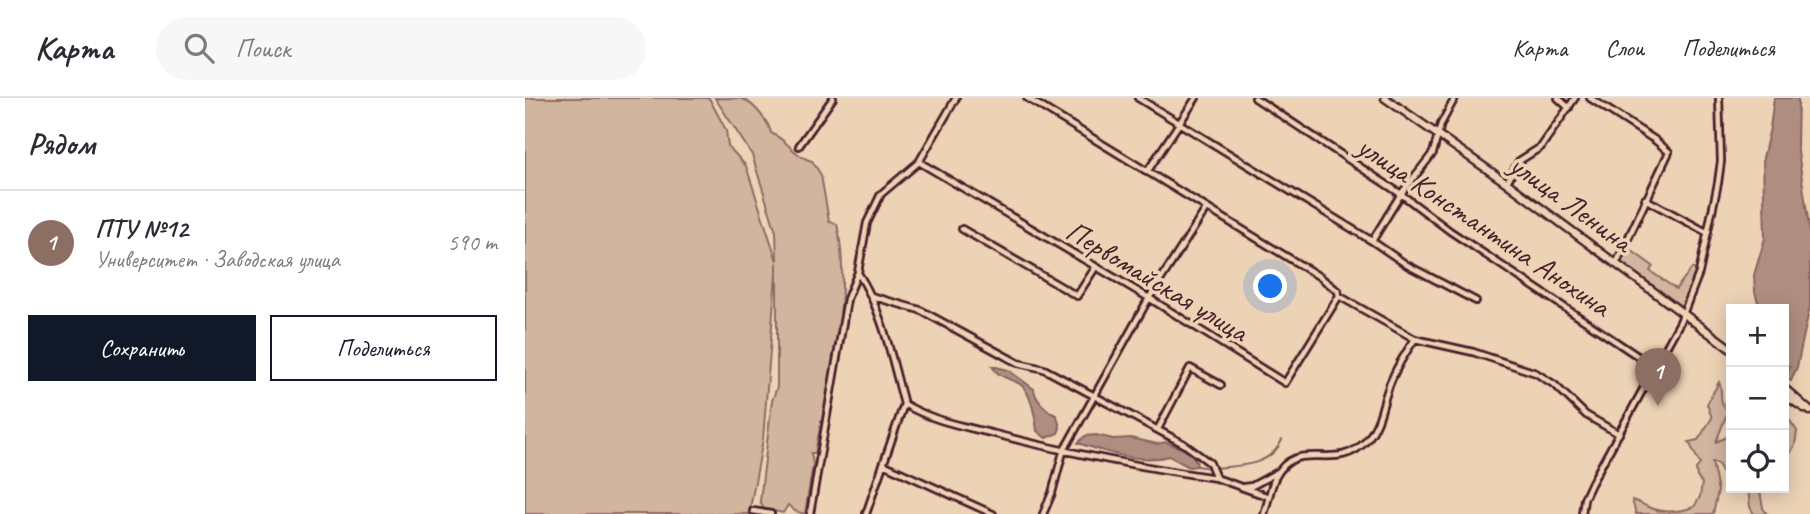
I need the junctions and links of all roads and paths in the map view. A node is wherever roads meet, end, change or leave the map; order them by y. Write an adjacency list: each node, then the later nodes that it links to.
1 (833, 98): 16 (street)
2 (956, 98): 17 (street)
3 (1027, 98): 18 (street)
4 (1138, 98): 14 (street)
5 (1196, 98): 14 (street)
6 (1255, 98): 20 (street, улица Константина Анохина)
7 (1385, 98): 15 (main road, улица Ленина)
8 (1455, 98): 15 (street)
9 (1558, 98): 13 (street)
10 (1575, 98): 13 (street)
11 (1590, 98): 21 (street)
12 (1719, 98): 24 (street)
13 (1569, 108): 19 (street)
14 (1179, 124): 18 (street); 25 (street)
15 (1437, 136): 19 (main road, улица Ленина); 20 (street)
16 (799, 146)
17 (919, 162): 27 (street, Первомайская улица); 28 (street)
18 (1147, 173): 22 (street)
19 (1507, 183): 26 (main road, улица Ленина)
20 (1401, 194): 25 (street); 36 (street, улица Константина Анохина)
21 (1645, 199): 24 (street); 26 (street)
22 (1206, 209): 30 (street); 31 (street)
23 (963, 229): 27 (street)
24 (1708, 233): 33 (street)
25 (1371, 241): 32 (street)
26 (1615, 265): 33 (main road, улица Ленина)
27 (1095, 268): 31 (street, Первомайская улица)
28 (858, 272): 29 (street); 53 (street)
29 (871, 296): 39 (street); 41 (street)
30 (1339, 296): 31 (street, Первомайская улица); 34 (street)
31 (1149, 298): 39 (street)
32 (1476, 301)
33 (1683, 314): 35 (main road, улица Ленина); 36 (street)
34 (1415, 339): 44 (street); 47 (street)
35 (1726, 346)
36 (1654, 367): 44 (street)
37 (1221, 385): 43 (street)
38 (1789, 392): 42 (main road)
39 (1095, 396): 43 (street); 45 (street)
40 (1789, 399): 42 (main road)
41 (904, 404): 45 (street); 46 (street)
42 (1809, 409)
43 (1158, 429): 48 (street)
44 (1619, 434): 58 (street)
45 (1063, 452): 48 (street); 56 (street)
46 (883, 464): 54 (street); 55 (street)
47 (1281, 470): 49 (street); 50 (street)
48 (1216, 478): 49 (street)
49 (1241, 487): 50 (street)
50 (1269, 497): 57 (street)
51 (753, 511): 52 (street)
52 (771, 514)
53 (810, 514)
54 (866, 514)
55 (993, 514)
56 (1044, 514)
57 (1263, 514)
58 (1582, 514)

